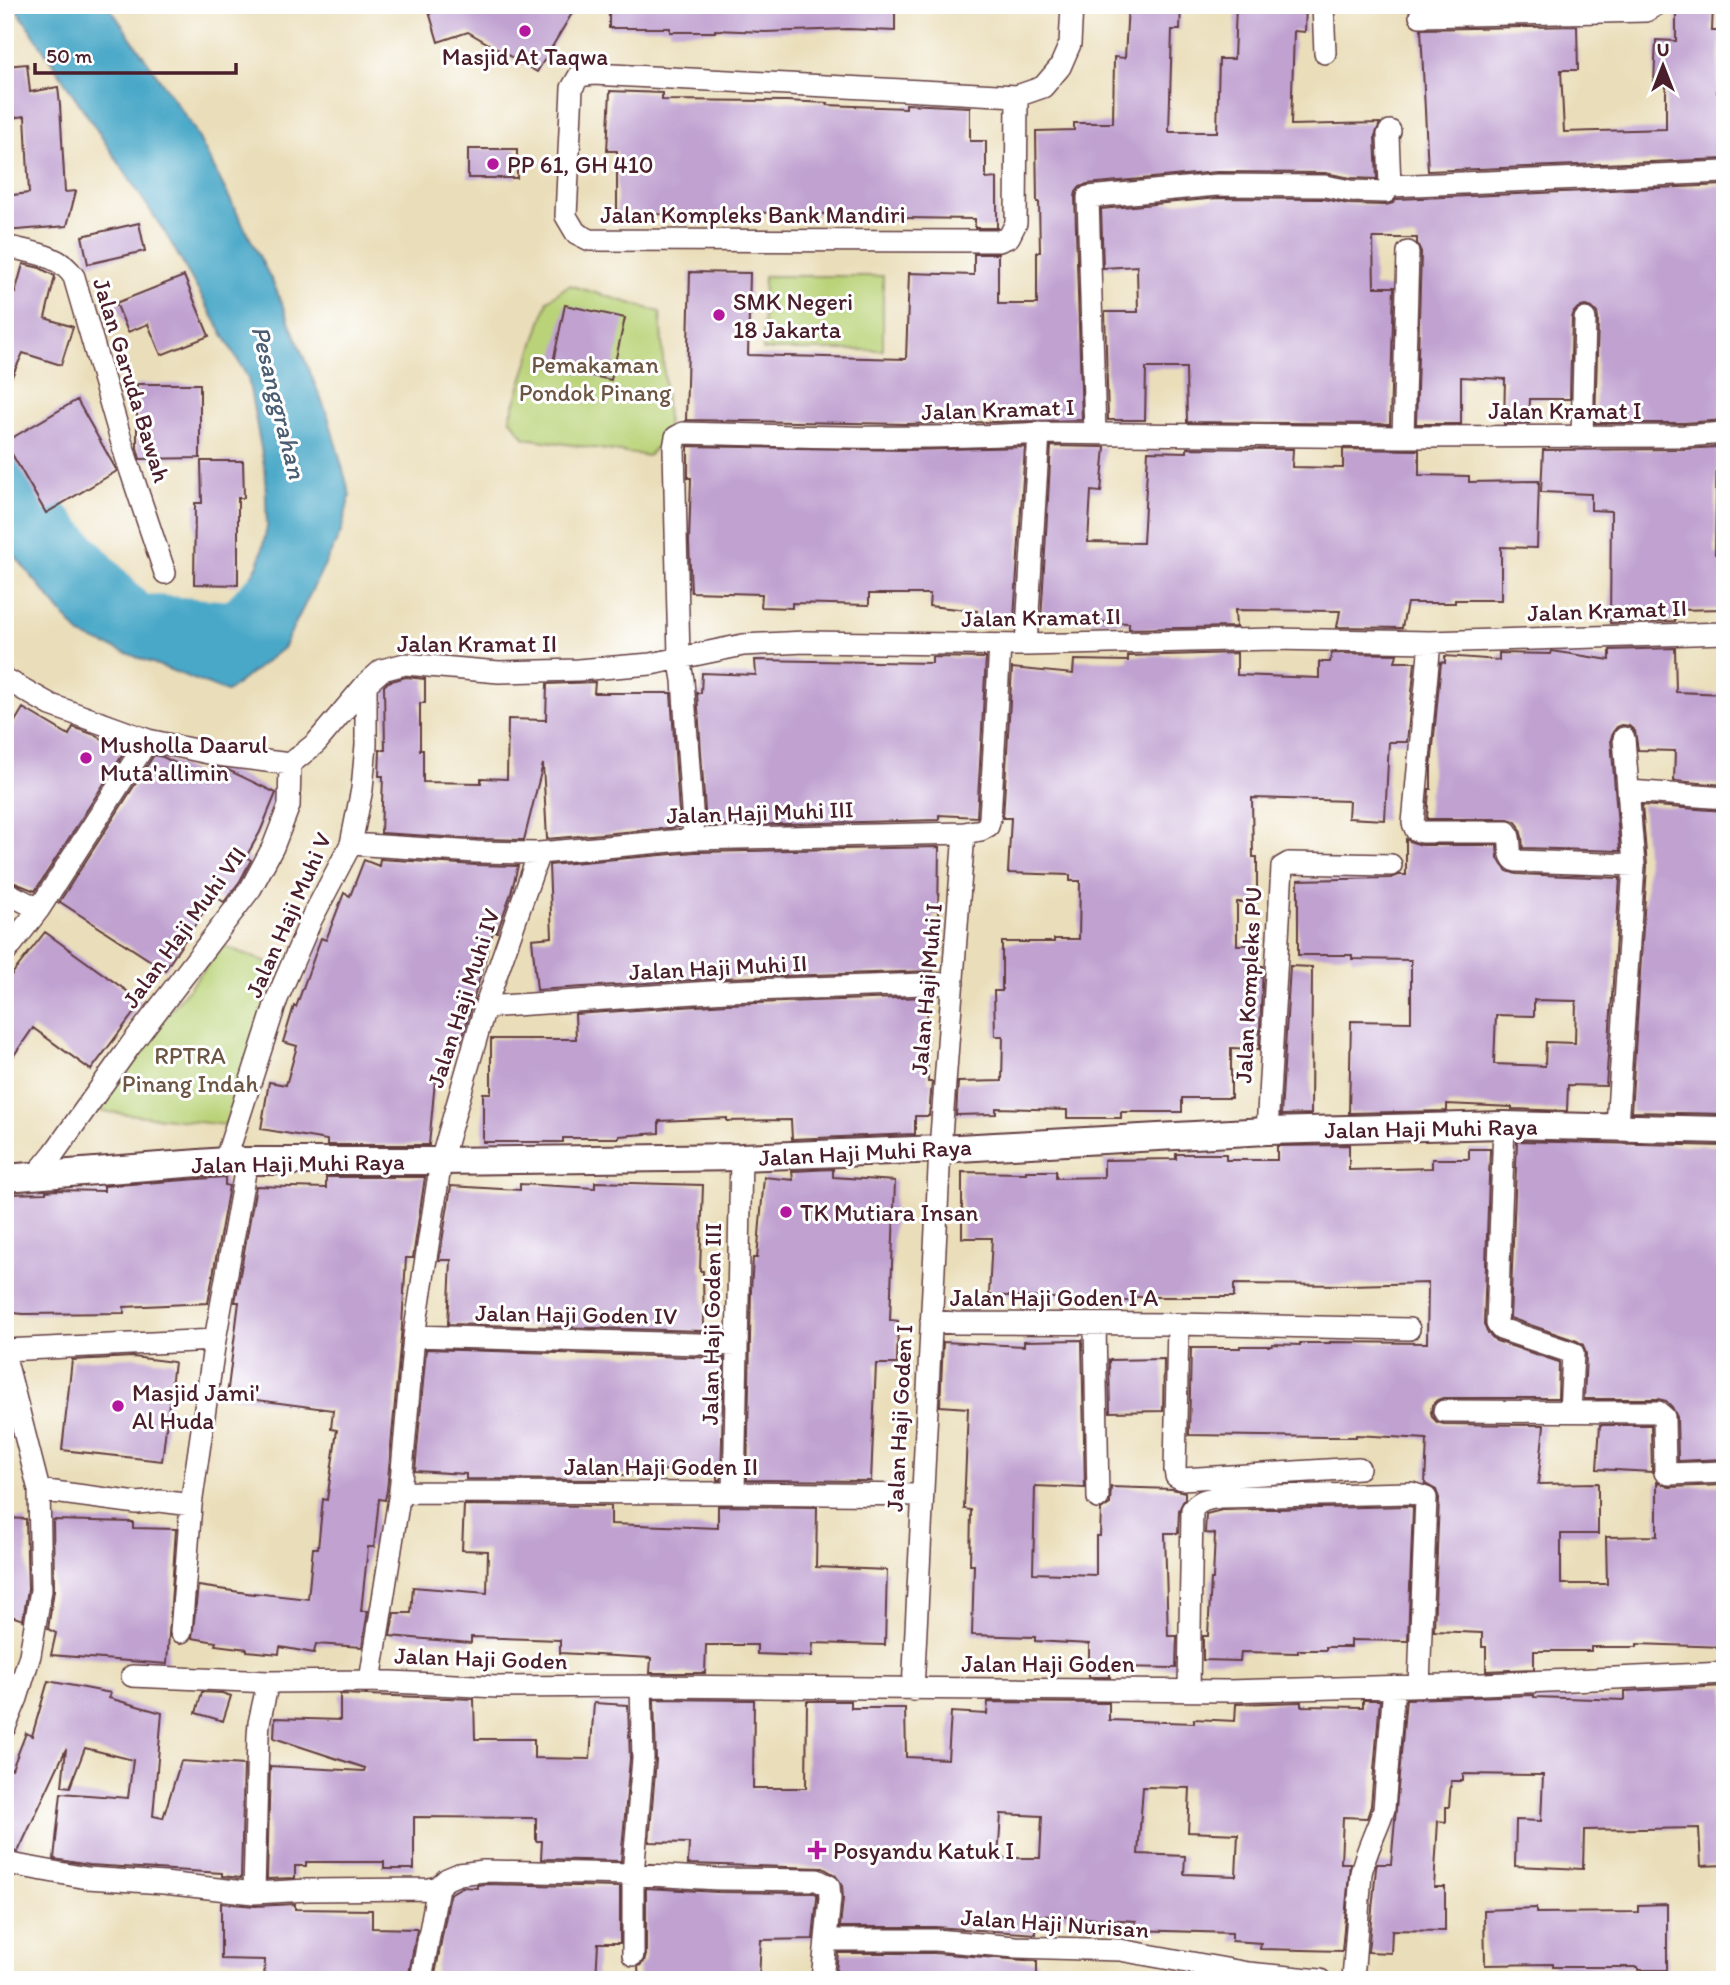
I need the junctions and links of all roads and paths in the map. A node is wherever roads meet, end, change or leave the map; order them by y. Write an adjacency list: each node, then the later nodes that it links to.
1 (1072, 5): 6 (street, Jalan Kompleks Bank Mandiri)
2 (1323, 5): 5 (street)
3 (1656, 5): 4 (street)
4 (1420, 16)
5 (1325, 52)
6 (1017, 96): 6 (street, Jalan Kompleks Bank Mandiri)
7 (1390, 131): 9 (street)
8 (1725, 172): 9 (street)
9 (1390, 187): 14 (street)
10 (5, 246): 18 (street, Jalan Garuda Bawah)
11 (1408, 252): 16 (street)
12 (1585, 319): 17 (street)
13 (1039, 433): 14 (street, Jalan Kramat I); 22 (street); 23 (street, Jalan Kramat I)
14 (1095, 433): 16 (street, Jalan Kramat I)
15 (1725, 433): 17 (street, Jalan Kramat I)
16 (1403, 437): 17 (street, Jalan Kramat I)
17 (1583, 437)
18 (165, 573)
19 (1725, 633): 20 (street, Jalan Kramat II)
20 (1430, 642): 22 (street, Jalan Kramat II); 35 (street)
21 (1000, 645): 22 (street, Jalan Kramat II); 23 (street, Jalan Kramat II); 31 (street)
22 (1026, 645)
23 (679, 657): 25 (street, Jalan Kramat II); 32 (street, Jalan Kramat I)
24 (5, 679): 27 (street)
25 (366, 684): 28 (street, Jalan Kramat II); 33 (street, Jalan Haji Muhi V)
26 (1624, 738): 29 (street)
27 (148, 740): 28 (street); 38 (street)
28 (290, 764): 50 (street, Jalan Haji Muhi VII)
29 (1629, 790): 30 (street); 35 (street)
30 (1725, 798)
31 (964, 833): 32 (street, Jalan Haji Muhi III); 40 (street, Jalan Haji Muhi I)
32 (694, 839): 34 (street, Jalan Haji Muhi III)
33 (351, 844): 34 (street, Jalan Haji Muhi III); 48 (street, Jalan Haji Muhi V)
34 (539, 853): 41 (street, Jalan Haji Muhi IV)
35 (1634, 865): 43 (street)
36 (1391, 866): 45 (street, Jalan Kompleks PU)
37 (5, 892): 38 (street)
38 (38, 909): 39 (street)
39 (5, 953)
40 (953, 984): 41 (street, Jalan Haji Muhi II); 46 (street, Jalan Haji Muhi I)
41 (485, 1007): 49 (street, Jalan Haji Muhi IV)
42 (1504, 1125): 43 (street, Jalan Haji Muhi Raya); 45 (street, Jalan Haji Muhi Raya); 62 (street)
43 (1617, 1126): 44 (street, Jalan Haji Muhi Raya)
44 (1725, 1130)
45 (1267, 1131): 46 (street, Jalan Haji Muhi Raya)
46 (940, 1149): 47 (street, Jalan Haji Muhi Raya); 52 (street, Jalan Haji Goden I)
47 (741, 1157): 49 (street, Jalan Haji Muhi Raya); 58 (street, Jalan Haji Goden III)
48 (236, 1161): 49 (street, Jalan Haji Muhi Raya); 50 (street, Jalan Haji Muhi Raya); 57 (street, Jalan Haji Muhi V)
49 (442, 1161): 56 (street, Jalan Haji Goden)
50 (36, 1175): 51 (street, Jalan Haji Muhi Raya)
51 (5, 1178)
52 (930, 1321): 53 (street, Jalan Haji Goden I A); 68 (street, Jalan Haji Goden I)
53 (1095, 1324): 54 (street, Jalan Haji Goden I A); 69 (street)
54 (1178, 1324): 55 (street, Jalan Haji Goden I A); 63 (street, Jalan Haji Goden I A)
55 (1409, 1328)
56 (414, 1336): 58 (street, Jalan Haji Goden IV); 66 (street, Jalan Haji Goden)
57 (215, 1340): 59 (street); 70 (street, Jalan Haji Muhi V)
58 (737, 1345): 67 (street, Jalan Haji Goden III)
59 (5, 1350)
60 (5, 1357): 65 (street)
61 (1444, 1410): 62 (street)
62 (1570, 1412): 64 (street)
63 (1359, 1468)
64 (1725, 1472)
65 (39, 1490): 70 (street); 81 (street)
66 (400, 1492): 67 (street, Jalan Haji Goden II); 74 (street, Jalan Haji Goden)
67 (734, 1493): 68 (street, Jalan Haji Goden II)
68 (922, 1495): 79 (street, Jalan Haji Goden I)
69 (1098, 1498)
70 (191, 1506): 71 (street, Jalan Haji Muhi V)
71 (181, 1632)
72 (1725, 1673): 78 (street, Jalan Haji Goden)
73 (132, 1676): 75 (street, Jalan Haji Goden)
74 (370, 1681): 75 (street, Jalan Haji Goden); 76 (street, Jalan Haji Goden)
75 (268, 1682): 85 (street)
76 (641, 1686): 79 (street, Jalan Haji Goden); 83 (street)
77 (1394, 1686): 78 (street, Jalan Haji Goden); 80 (street, Jalan Haji Goden); 92 (street)
78 (1419, 1686): 80 (street)
79 (913, 1689): 80 (street, Jalan Haji Goden)
80 (1189, 1690)
81 (5, 1727)
82 (5, 1863): 85 (street)
83 (633, 1874): 84 (street); 86 (street); 87 (street)
84 (438, 1887): 85 (street); 89 (street)
85 (254, 1893)
86 (826, 1940): 88 (street, Jalan Haji Nurisan); 90 (street)
87 (633, 1955)
88 (1248, 1977): 91 (street, Jalan Haji Nurisan)
89 (421, 1980)
90 (822, 1980)
91 (1320, 1980)
92 (1353, 1980)

